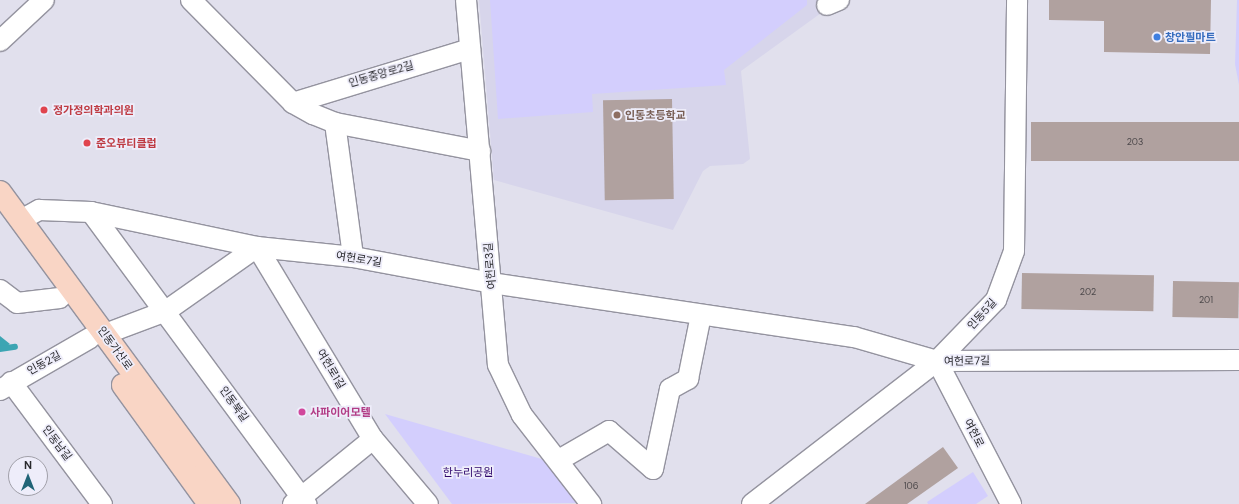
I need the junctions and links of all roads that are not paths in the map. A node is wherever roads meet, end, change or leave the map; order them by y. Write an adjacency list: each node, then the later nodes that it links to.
1 (44, 0): 5 (street)
2 (190, 0): 7 (street)
3 (466, 0): 6 (street, 여헌로3길)
4 (1017, 0): 23 (street, 인동5길)
5 (0, 42)
6 (470, 49): 7 (street, 인동중앙로2길); 9 (street, 여헌로3길)
7 (292, 103): 8 (street)
8 (335, 123): 9 (street); 15 (street)
9 (480, 151): 16 (street, 여헌로3길)
10 (0, 192): 13 (main road, 인동가산로)
11 (92, 212): 13 (street, 여헌로7길); 14 (street, 여헌로7길); 19 (street, 인동북길)
12 (0, 216): 18 (main road, 인동가산로)
13 (21, 220): 21 (main road, 인동가산로)
14 (257, 247): 15 (street, 여헌로7길); 19 (street); 25 (street, 여헌로1길)
15 (353, 257): 16 (street, 여헌로7길)
16 (492, 283): 20 (street, 여헌로7길); 26 (street, 여헌로3길)
17 (0, 290): 18 (street)
18 (60, 298): 21 (main road, 인동가산로)
19 (166, 311): 21 (street, 인동2길); 27 (street, 인동북길)
20 (701, 315): 23 (street, 여헌로7길); 26 (street)
21 (97, 336): 24 (street, 인동2길); 29 (main road, 인동가산로); 30 (main road, 인동가산로)
22 (1239, 360): 23 (street, 여헌로7길)
23 (937, 361): 33 (street, 인동5길); 34 (street, 여헌로)
24 (5, 386): 28 (street, 인동남길)
25 (373, 439): 27 (street, 인동북길); 31 (street, 여헌로1길)
26 (559, 460): 32 (street, 여헌로3길)
27 (300, 502)
28 (102, 504)
29 (209, 504)
30 (229, 504)
31 (428, 504)
32 (591, 504)
33 (752, 504)
34 (1010, 504)

